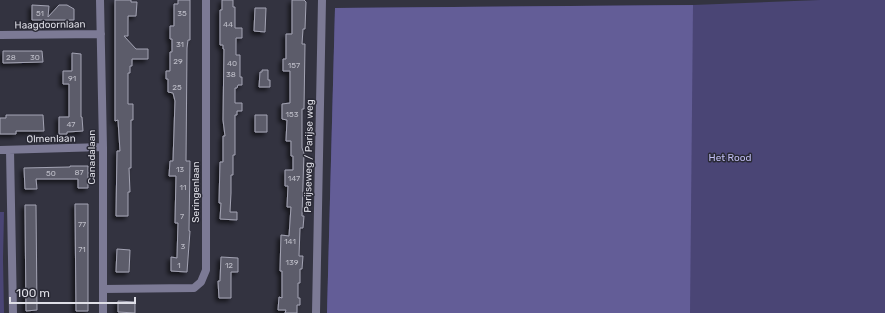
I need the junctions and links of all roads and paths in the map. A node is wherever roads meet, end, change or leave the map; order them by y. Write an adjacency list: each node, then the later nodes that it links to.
1 (100, 0): 4 (street, Canadalaan)
2 (206, 0): 9 (street, Seringenlaan)
3 (322, 0): 12 (street, Parijseweg / Parijse weg)
4 (101, 34): 5 (street, Haagdoornlaan); 6 (street, Canadalaan)
5 (0, 35)
6 (103, 147): 8 (street, Olmenlaan); 9 (street, Canadalaan)
7 (0, 150): 8 (street, Olmenlaan)
8 (10, 150): 10 (street)
9 (103, 289): 11 (street, Canadalaan)
10 (13, 313)
11 (103, 313)
12 (316, 313)

